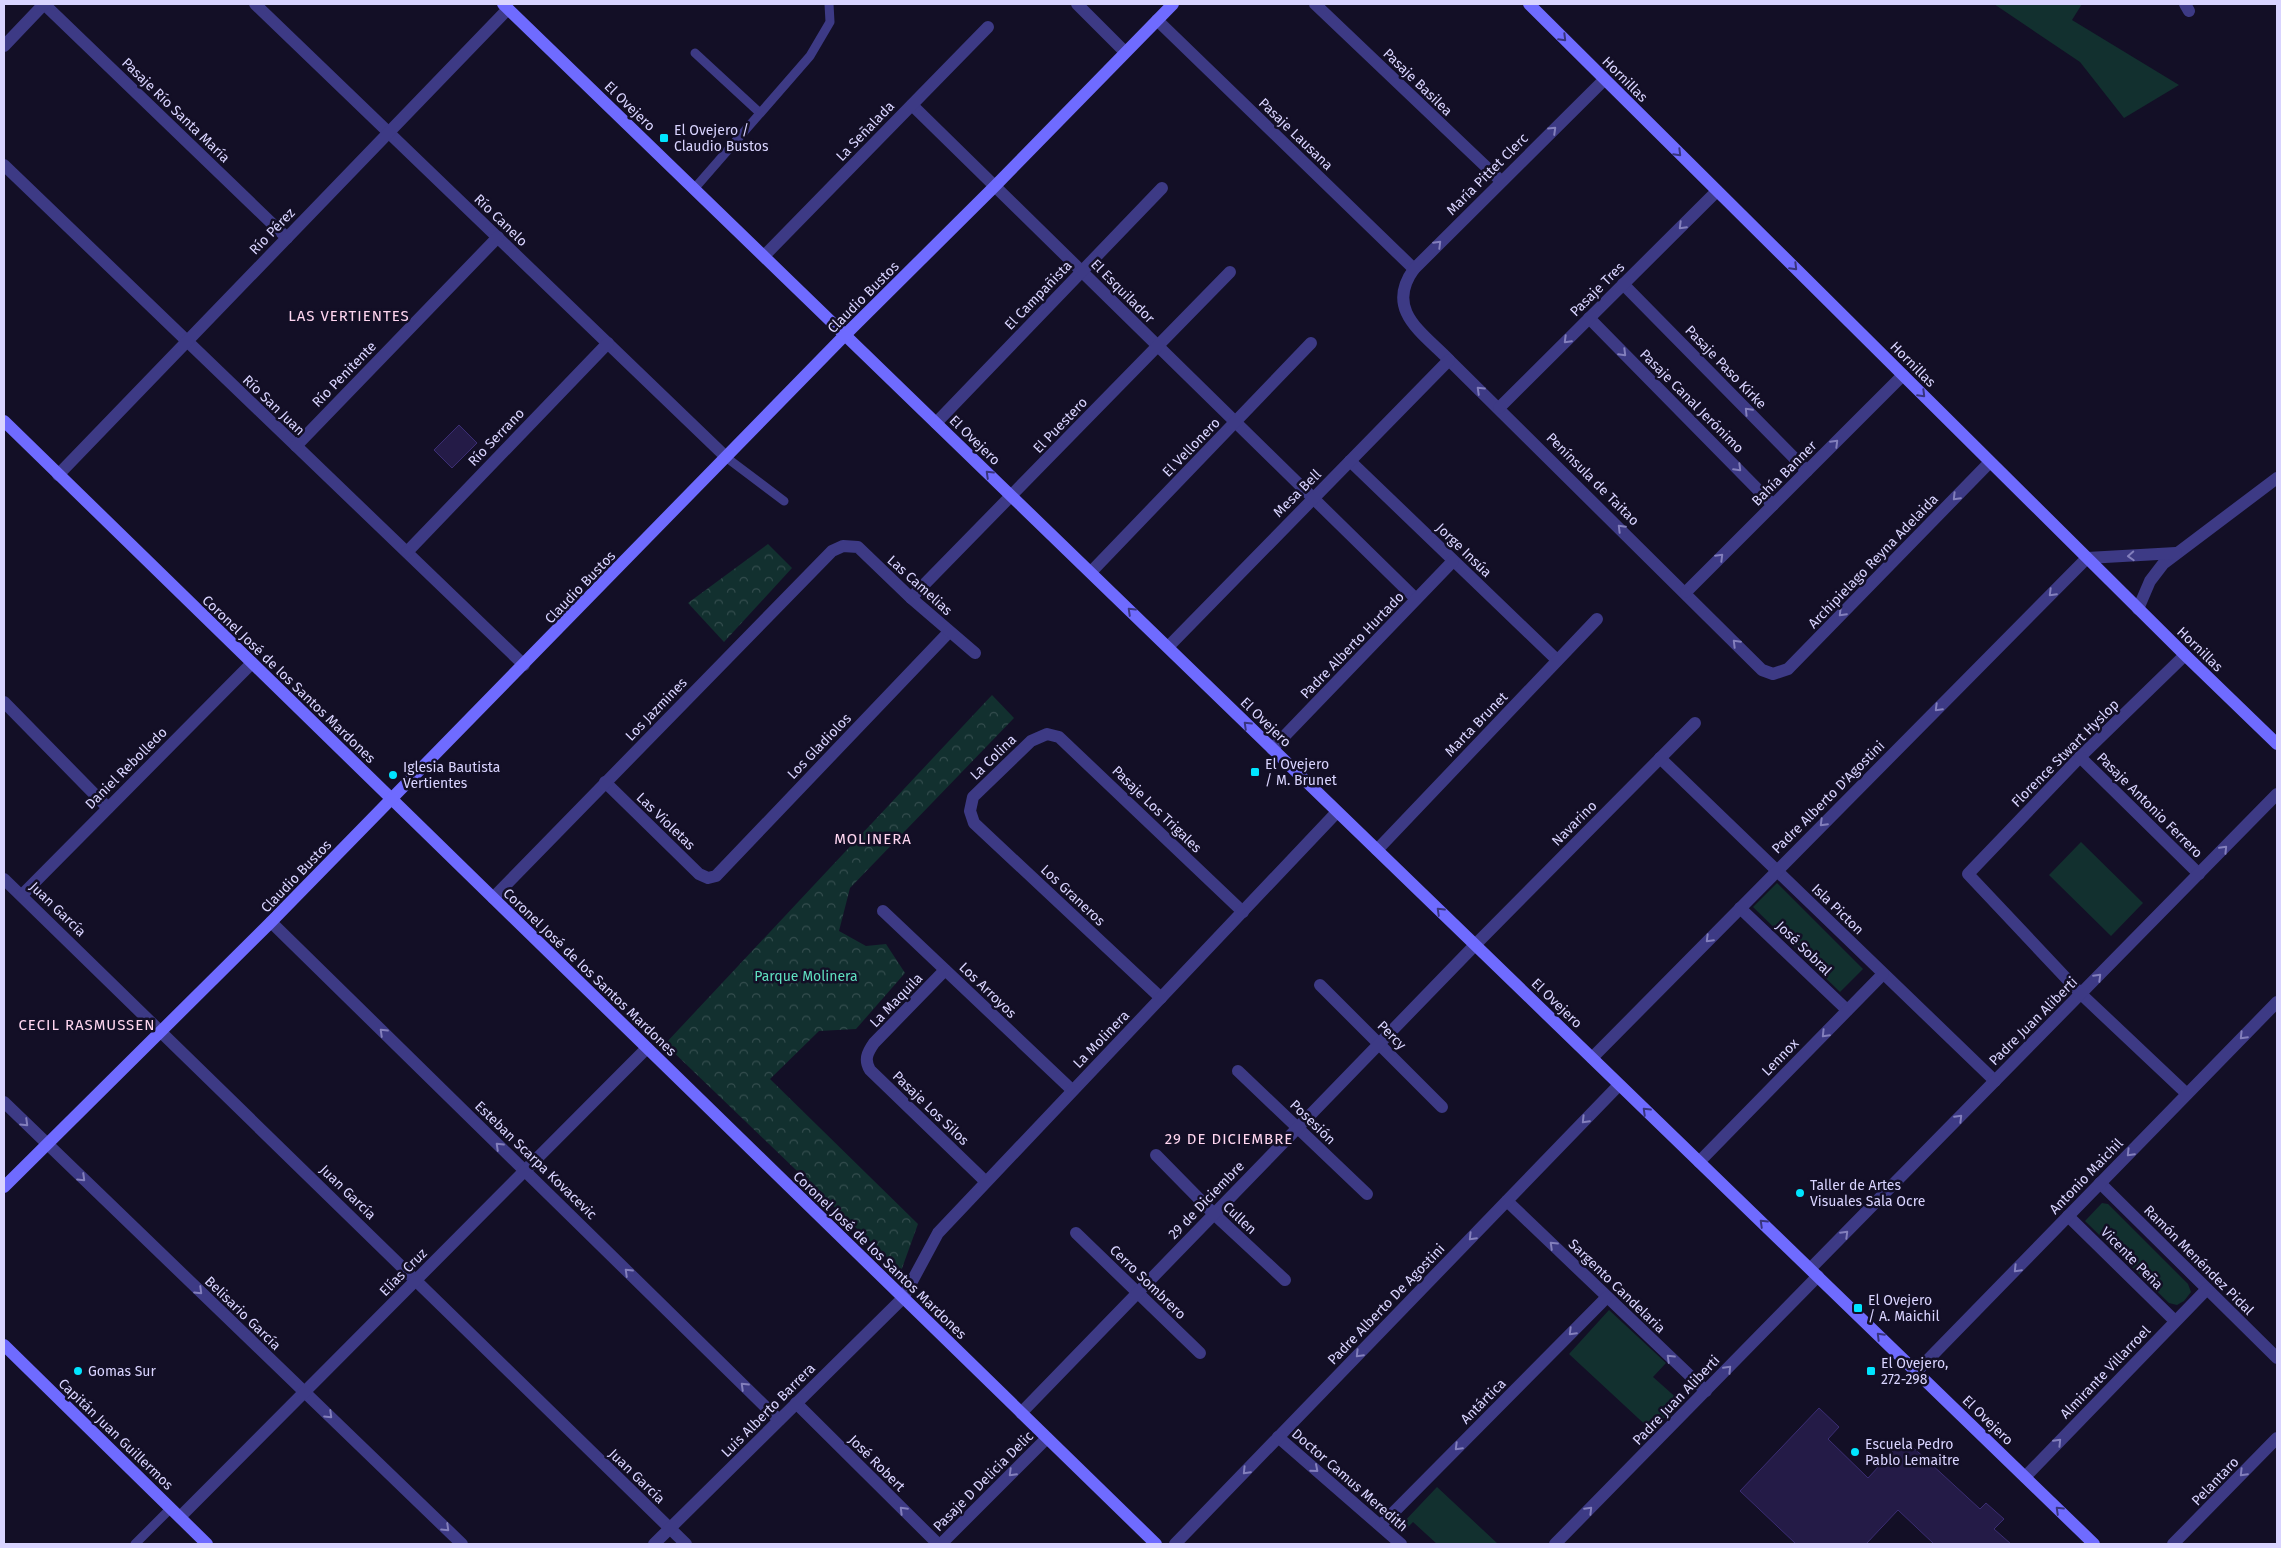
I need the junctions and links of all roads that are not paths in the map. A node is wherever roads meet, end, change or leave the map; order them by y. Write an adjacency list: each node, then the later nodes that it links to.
1 (44, 4): 11 (street); 25 (street, Pasaje Río Santa María)
2 (255, 4): 17 (street, Río Canelo)
3 (830, 4): 16 (lane)
4 (1077, 4): 12 (street)
5 (1173, 4): 9 (street, Claudio Bustos)
6 (1315, 4): 19 (street, Pasaje Basilea)
7 (1528, 4): 14 (street, Hornillas, one-way to 14)
8 (505, 6): 17 (street, Río Pérez); 22 (street, El Ovejero)
9 (1157, 20): 12 (street, Claudio Bustos); 27 (street, Pasaje Lausana)
10 (988, 27): 15 (street, La Señalada)
11 (4, 46)
12 (1125, 52): 20 (street, Claudio Bustos)
13 (695, 53): 16 (lane)
14 (1604, 80): 19 (street, María Pittet Clerc, one-way to 14); 23 (street, Hornillas, one-way to 23)
15 (912, 105): 20 (street, El Esquilador); 26 (street, La Señalada)
16 (760, 113): 22 (lane)
17 (389, 132): 24 (street, Río Canelo); 25 (street, Río Pérez)
18 (4, 165): 34 (street, Río San Juan)
19 (1501, 181): 27 (street, María Pittet Clerc, one-way to 19)
20 (995, 186): 28 (street, El Esquilador); 33 (street, Claudio Bustos)
21 (1162, 188): 28 (street, El Campañista)
22 (694, 189): 26 (street, El Ovejero)
23 (1717, 191): 30 (street, Pasaje Tres, one-way to 30); 39 (street, Hornillas, one-way to 39)
24 (498, 237): 35 (street, Río Canelo); 44 (street, Río Penitente)
25 (287, 238): 34 (street, Río Pérez)
26 (764, 256): 33 (street, El Ovejero)
27 (1414, 269): 31 (street, María Pittet Clerc)
28 (1082, 271): 37 (street, El Esquilador); 43 (street, El Campañista)
29 (1230, 272): 37 (street, El Puestero)
30 (1624, 284): 32 (street, Pasaje Tres); 48 (street, Pasaje Paso Kirke, one-way to 30)
31 (1402, 298): 38 (street, Península de Taitao)
32 (1589, 318): 40 (street, Pasaje Tres, one-way to 40); 54 (street, Pasaje Canal Jerónimo, one-way to 54)
33 (845, 335): 43 (street, El Ovejero); 45 (street, Claudio Bustos)
34 (187, 341): 44 (street, Río San Juan); 49 (street, Río Pérez)
35 (608, 343): 45 (street, Río Canelo); 56 (street, Río Serrano)
36 (1311, 343): 42 (street, El Vellonero)
37 (1158, 346): 42 (street, El Esquilador); 51 (street, El Puestero)
38 (1449, 360): 40 (street, Península de Taitao, one-way to 38); 46 (street, Mesa Bell)
39 (1903, 375): 47 (street, Hornillas, one-way to 47); 48 (street, Bahía Banner, one-way to 39)
40 (1499, 408): 61 (street, Península de Taitao, one-way to 40)
41 (4, 421): 49 (street, Coronel José de los Santos Mardones)
42 (1236, 422): 52 (street, El Esquilador); 60 (street, El Vellonero)
43 (936, 423): 51 (street, El Ovejero, one-way to 43)
44 (296, 446): 56 (street, Río San Juan)
45 (728, 458): 53 (lane); 72 (street, Claudio Bustos)
46 (1350, 461): 52 (street, Mesa Bell); 59 (street, Jorge Insúa)
47 (1990, 462): 58 (street, Hornillas); 73 (street, Archipielago Reyna Adelaida, one-way to 73)
48 (1807, 471): 54 (street, Bahía Banner)
49 (58, 474): 71 (street, Coronel José de los Santos Mardones)
50 (2277, 478): 57 (street)
51 (1011, 496): 60 (street, El Ovejero); 62 (street, El Puestero)
52 (1313, 498): 63 (street, El Esquilador); 67 (street, Mesa Bell)
53 (784, 501)
54 (1773, 505): 61 (street, Bahía Banner, one-way to 54)
55 (843, 546): 62 (street, Las Camelias); 81 (street, Los Jazmines)
56 (406, 552): 72 (street, Río San Juan)
57 (2176, 553): 58 (street, one-way to 58); 64 (street)
58 (2086, 558): 64 (street, Hornillas); 88 (street, Padre Alberto D'Agostini, one-way to 88)
59 (1453, 561): 63 (street, Padre Alberto Hurtado); 70 (street, Jorge Insúa)
60 (1091, 572): 67 (street, El Ovejero, one-way to 60)
61 (1686, 592): 73 (street, Península de Taitao, one-way to 61)
62 (911, 598): 66 (street, Las Camelias)
63 (1416, 600): 78 (street, Padre Alberto Hurtado)
64 (2138, 609): 69 (street, Hornillas)
65 (1597, 619): 70 (street, Marta Brunet)
66 (949, 632): 68 (street, Las Camelias); 90 (street, Los Gladiolos)
67 (1168, 647): 78 (street, El Ovejero, one-way to 67)
68 (975, 653)
69 (2184, 655): 77 (street, Hornillas); 79 (street, Florence Stwart Hyslop)
70 (1557, 660): 87 (street, Marta Brunet)
71 (252, 663): 83 (street, Coronel José de los Santos Mardones); 84 (street, Daniel Rebolledo)
72 (524, 665): 83 (street, Claudio Bustos)
73 (1773, 674)
74 (4, 702): 84 (street)
75 (1695, 723): 80 (street, Navarino)
76 (1047, 734): 85 (street, La Colina); 96 (street, Pasaje Los Trigales)
77 (2277, 744)
78 (1272, 749): 86 (street, El Ovejero)
79 (2080, 757): 89 (street, Pasaje Antonio Ferrero); 102 (street, Florence Stwart Hyslop)
80 (1660, 758): 88 (street, Isla Picton); 98 (street, Navarino)
81 (605, 782): 90 (street, Las Violetas); 93 (street, Los Jazmines)
82 (2277, 794): 89 (street, Padre Juan Aliberti, one-way to 82)
83 (392, 800): 93 (street, Coronel José de los Santos Mardones); 97 (street, Claudio Bustos)
84 (108, 808): 92 (street, Daniel Rebolledo)
85 (970, 811): 103 (street, Los Graneros)
86 (1338, 812): 87 (street, El Ovejero); 96 (street, La Molinera)
87 (1377, 850): 98 (street, El Ovejero, one-way to 87)
88 (1776, 870): 94 (street, Padre Alberto D'Agostini); 100 (street, Isla Picton)
89 (2199, 874): 102 (street, Padre Juan Aliberti, one-way to 89)
90 (708, 878)
91 (4, 879): 92 (street, Juan García)
92 (22, 895): 106 (street, Juan García)
93 (492, 898): 108 (street, Coronel José de los Santos Mardones)
94 (1740, 908): 105 (street, José Sobral); 110 (street, Padre Alberto D'Agostini, one-way to 110)
95 (883, 910): 99 (street, Los Arroyos)
96 (1243, 912): 103 (street, La Molinera)
97 (271, 922): 106 (street, Claudio Bustos); 122 (street, Esteban Scarpa Kovacevic, one-way to 97)
98 (1475, 944): 107 (street, 29 de Diciembre); 110 (street, El Ovejero)
99 (945, 970): 109 (street, La Maquila); 114 (street, Los Arroyos)
100 (1883, 974): 105 (street, Lennox); 112 (street, Isla Picton)
101 (1320, 985): 107 (street, Percy)
102 (2081, 994): 112 (street, Padre Juan Aliberti); 115 (street)
103 (1161, 998): 114 (street, La Molinera)
104 (2277, 1002): 115 (street, Antonio Maichil, one-way to 115)
105 (1847, 1010): 121 (street, Lennox, one-way to 121)
106 (161, 1030): 119 (street, Claudio Bustos); 132 (street, Juan García)
107 (1379, 1043): 117 (street, Percy); 118 (street, 29 de Diciembre)
108 (647, 1048): 122 (street, Elías Cruz); 137 (street, Coronel José de los Santos Mardones)
109 (868, 1051): 123 (street, Pasaje Los Silos)
110 (1592, 1058): 113 (street, El Ovejero)
111 (1238, 1072): 118 (street, Posesión)
112 (1995, 1081): 131 (street, Padre Juan Aliberti, one-way to 112)
113 (1619, 1085): 121 (street, El Ovejero, one-way to 113); 127 (street, Padre Alberto De Agostini, one-way to 127)
114 (1072, 1090): 123 (street, La Molinera)
115 (2187, 1094): 124 (street, Antonio Maichil, one-way to 124)
116 (4, 1102): 119 (street, Belisario García, one-way to 119)
117 (1442, 1108)
118 (1297, 1127): 126 (street, Posesión); 128 (street, 29 de Diciembre)
119 (47, 1144): 125 (street, Claudio Bustos); 144 (street, Belisario García, one-way to 144)
120 (1156, 1155): 128 (street, Cullen)
121 (1699, 1162): 131 (street, El Ovejero, one-way to 121)
122 (525, 1171): 132 (street, Elías Cruz); 147 (street, Esteban Scarpa Kovacevic, one-way to 122)
123 (985, 1181): 137 (street, La Molinera)
124 (2100, 1183): 129 (street, Antonio Maichil); 134 (street, Ramón Menéndez Pidal)
125 (4, 1188)
126 (1367, 1194)
127 (1507, 1201): 136 (street, Sargento Candelaria, one-way to 127); 148 (street, Padre Alberto De Agostini, one-way to 148)
128 (1214, 1214): 133 (street, Cullen); 135 (street, 29 de Diciembre)
129 (2068, 1216): 138 (street, Vicente Peña); 142 (street, Antonio Maichil, one-way to 142)
130 (1076, 1233): 135 (street, Cerro Sombrero)
131 (1815, 1272): 142 (street, El Ovejero, one-way to 131); 143 (street, Padre Juan Aliberti, one-way to 131)
132 (416, 1280): 144 (street, Elías Cruz); 154 (street, Juan García)
133 (1285, 1280)
134 (2207, 1289): 138 (street, Almirante Villarroel); 141 (street, Ramón Menéndez Pidal)
135 (1137, 1293): 140 (street, Cerro Sombrero); 146 (street, 29 de Diciembre)
136 (1607, 1297): 143 (street, Sargento Candelaria, one-way to 136); 153 (street, Antártica, one-way to 153)
137 (903, 1298): 145 (street, Luis Alberto Barrera); 146 (street, Coronel José de los Santos Mardones)
138 (2175, 1321): 151 (street, Almirante Villarroel, one-way to 138)
139 (4, 1345): 152 (street, Capitán Juan Guillermos)
140 (1200, 1353)
141 (2277, 1358)
142 (1916, 1372): 151 (street, El Ovejero)
143 (1706, 1391): 164 (street, Padre Juan Aliberti, one-way to 143)
144 (304, 1392): 152 (street, Elías Cruz); 158 (street, Belisario García, one-way to 158)
145 (796, 1403): 147 (street, Luis Alberto Barrera); 161 (street, José Robert, one-way to 145)
146 (1021, 1413): 149 (street, Coronel José de los Santos Mardones)
147 (779, 1420): 154 (street, Luis Alberto Barrera)
148 (1278, 1437): 153 (street, Doctor Camus Meredith, one-way to 153); 162 (street, Padre Alberto De Agostini, one-way to 162)
149 (1047, 1438): 155 (street, Coronel José de los Santos Mardones); 161 (street, Pasaje D Delicia Delic, one-way to 161)
150 (2277, 1438): 166 (street, Pelantaro, one-way to 166)
151 (2024, 1477): 165 (street, El Ovejero, one-way to 151)
152 (175, 1513): 156 (lane); 157 (street, Capitán Juan Guillermos)
153 (1381, 1525): 163 (street, Doctor Camus Meredith)
154 (670, 1529): 159 (street, Luis Alberto Barrera); 160 (street, Juan García)
155 (1151, 1543)
156 (135, 1544)
157 (207, 1544)
158 (462, 1544)
159 (654, 1544)
160 (686, 1544)
161 (939, 1544)
162 (1175, 1544)
163 (1401, 1544)
164 (1555, 1544)
165 (2094, 1544)
166 (2173, 1544)

